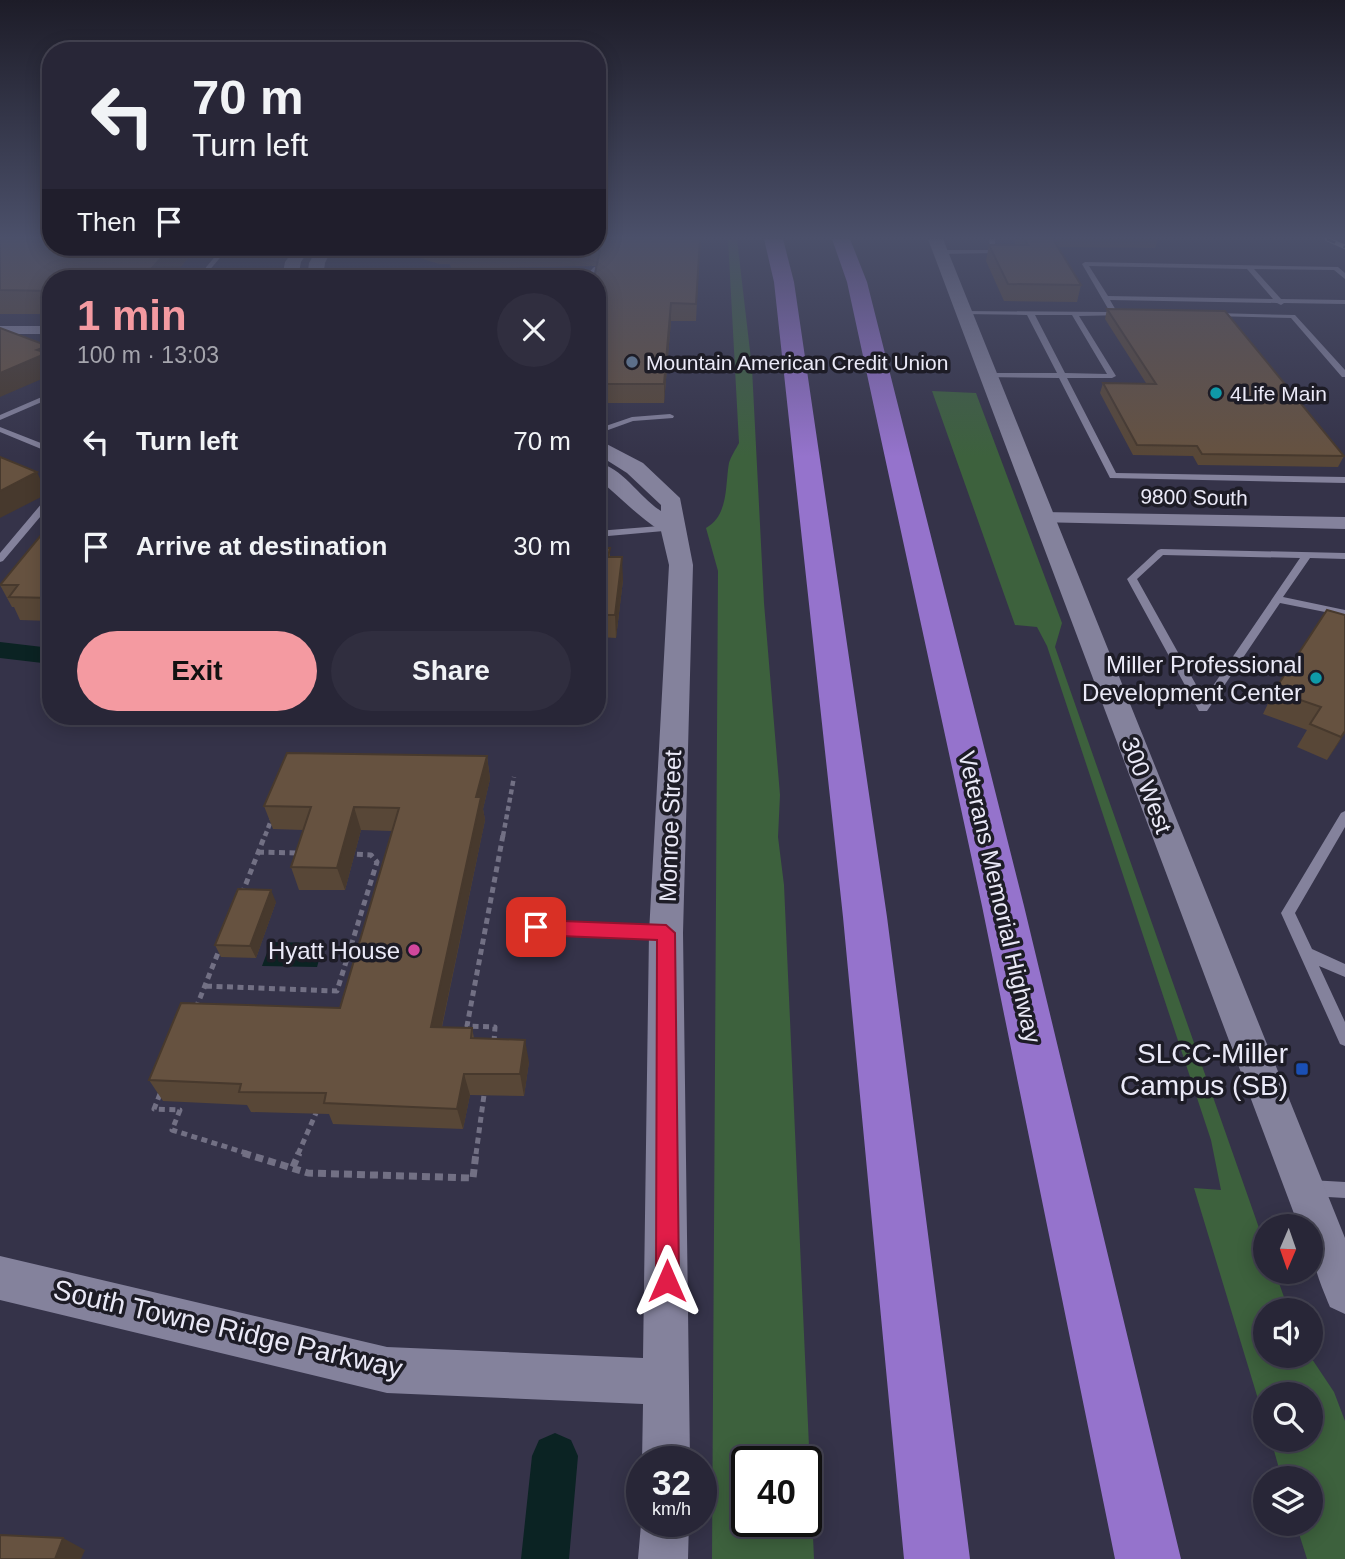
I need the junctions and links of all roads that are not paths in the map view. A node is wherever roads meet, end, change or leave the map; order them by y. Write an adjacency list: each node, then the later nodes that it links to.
1 (788, 312): 49 (highway)
2 (864, 312): 50 (highway, Veterans Memorial Highway)
3 (963, 312): 5 (lane); 13 (street, 300 West)
4 (1289, 312): 10 (lane)
5 (1030, 313): 6 (lane); 15 (lane)
6 (1075, 314): 7 (lane); 15 (lane)
7 (1115, 314): 8 (lane)
8 (1129, 314)
9 (1211, 315): 10 (lane)
10 (1293, 316): 14 (lane)
11 (0, 330): 12 (street)
12 (42, 330)
13 (988, 374): 15 (lane); 26 (street, 300 West)
14 (1345, 375)
15 (1063, 376): 24 (lane)
16 (42, 398): 18 (lane)
17 (670, 416): 20 (lane)
18 (0, 418)
19 (0, 429): 21 (lane)
20 (606, 429)
21 (42, 446)
22 (606, 450): 28 (street, Monroe Street)
23 (606, 475): 28 (street)
24 (1345, 480)
25 (42, 509): 32 (lane)
26 (1042, 518): 27 (street, 9800 South); 41 (street, 300 West)
27 (1345, 523)
28 (672, 528): 29 (lane); 37 (street, Monroe Street)
29 (606, 533)
30 (1307, 555): 31 (lane); 33 (lane); 33 (lane)
31 (1345, 556)
32 (0, 559)
33 (1277, 599): 34 (lane)
34 (1345, 613)
35 (1345, 816): 38 (lane)
36 (536, 927): 37 (lane)
37 (666, 933): 45 (street, Monroe Street)
38 (1308, 954): 39 (lane); 40 (lane)
39 (1345, 971)
40 (1345, 1039)
41 (1305, 1188): 42 (lane); 44 (street, 300 West)
42 (1345, 1190)
43 (0, 1278): 45 (street, South Towne Ridge Parkway)
44 (1345, 1292)
45 (668, 1382): 46 (street, Monroe Street)
46 (666, 1446)
47 (664, 1537): 48 (street)
48 (663, 1559)
49 (937, 1559)
50 (1149, 1559)

